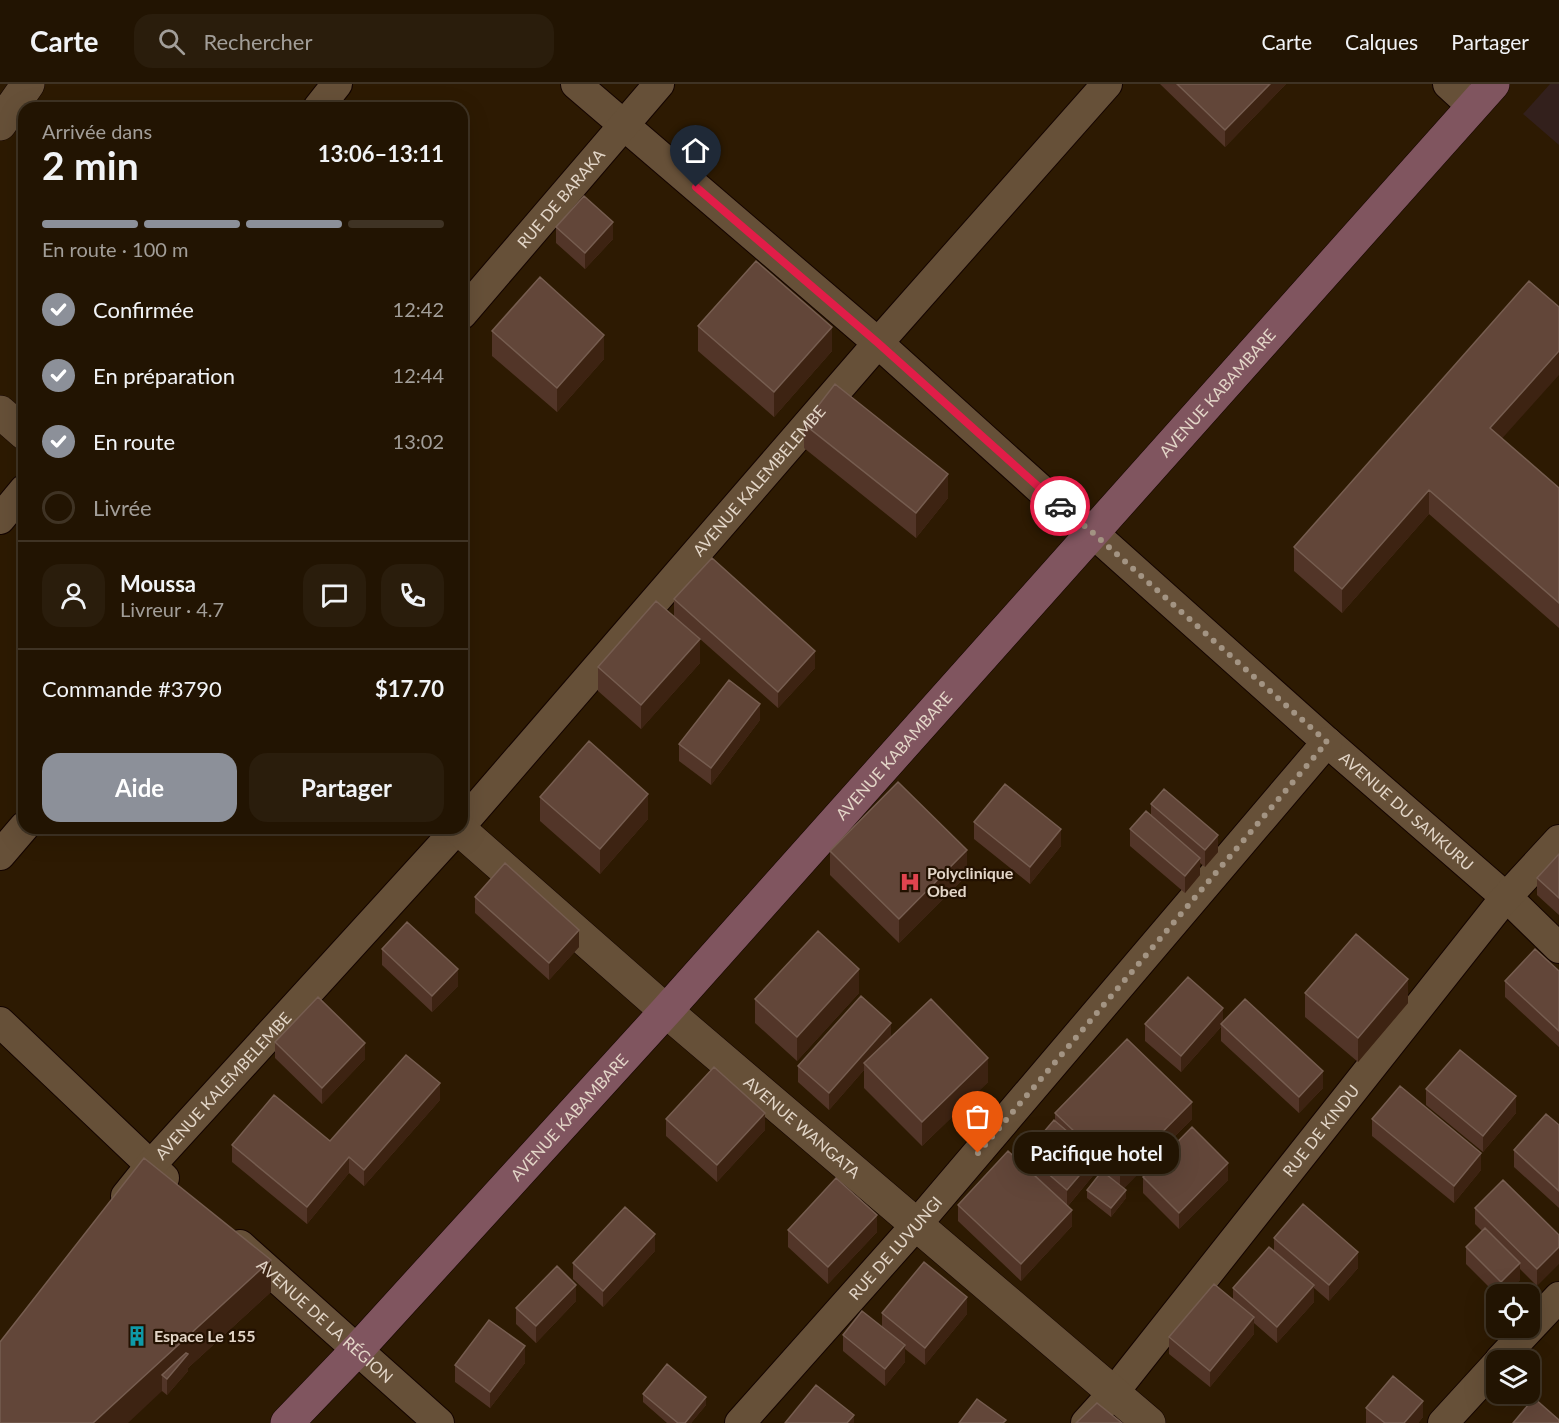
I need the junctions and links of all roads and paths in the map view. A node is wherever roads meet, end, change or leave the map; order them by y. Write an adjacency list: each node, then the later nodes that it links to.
1 (28, 84): 9 (street)
2 (337, 84): 8 (street)
3 (576, 84): 10 (street, AVENUE DU SANKURU)
4 (659, 84): 10 (street, RUE DE BARAKA)
5 (1107, 84): 12 (street, AVENUE KALEMBELEMBE)
6 (1448, 84): 7 (street)
7 (1483, 95): 17 (main road, AVENUE KABAMBARE)
8 (323, 102)
9 (0, 124)
10 (624, 124): 11 (street, RUE DE BARAKA); 12 (street, AVENUE DU SANKURU)
11 (468, 307)
12 (878, 343): 17 (street, AVENUE DU SANKURU); 19 (street, AVENUE KALEMBELEMBE)
13 (0, 412): 14 (street)
14 (18, 428)
15 (18, 497): 16 (street)
16 (0, 519)
17 (1092, 532): 18 (street, AVENUE DU SANKURU); 27 (main road, AVENUE KABAMBARE)
18 (1327, 742): 25 (street, AVENUE DU SANKURU); 32 (street, RUE DE LUVUNGI)
19 (468, 817)
20 (18, 834): 24 (street)
21 (453, 834): 29 (street, AVENUE KALEMBELEMBE)
22 (465, 834): 27 (street, AVENUE WANGATA)
23 (1559, 840): 25 (street, RUE DE KINDU)
24 (0, 855)
25 (1505, 898): 26 (street, AVENUE DU SANKURU); 38 (street, RUE DE KINDU)
26 (1559, 948)
27 (666, 1011): 32 (street, AVENUE WANGATA); 35 (main road, AVENUE KABAMBARE)
28 (0, 1022): 29 (street)
29 (150, 1166): 30 (street); 31 (street, AVENUE KALEMBELEMBE)
30 (185, 1196)
31 (113, 1212)
32 (917, 1224): 38 (street, AVENUE WANGATA); 41 (street, RUE DE LUVUNGI)
33 (219, 1227): 35 (street, AVENUE DE LA RÉGION)
34 (1559, 1297): 36 (street)
35 (358, 1349): 39 (main road, AVENUE KABAMBARE); 40 (street, AVENUE DE LA RÉGION)
36 (1509, 1350)
37 (1486, 1376): 44 (street)
38 (1114, 1392): 42 (street, RUE DE KINDU); 43 (street, AVENUE WANGATA)
39 (286, 1423)
40 (440, 1423)
41 (740, 1423)
42 (1086, 1423)
43 (1149, 1423)
44 (1443, 1423)

